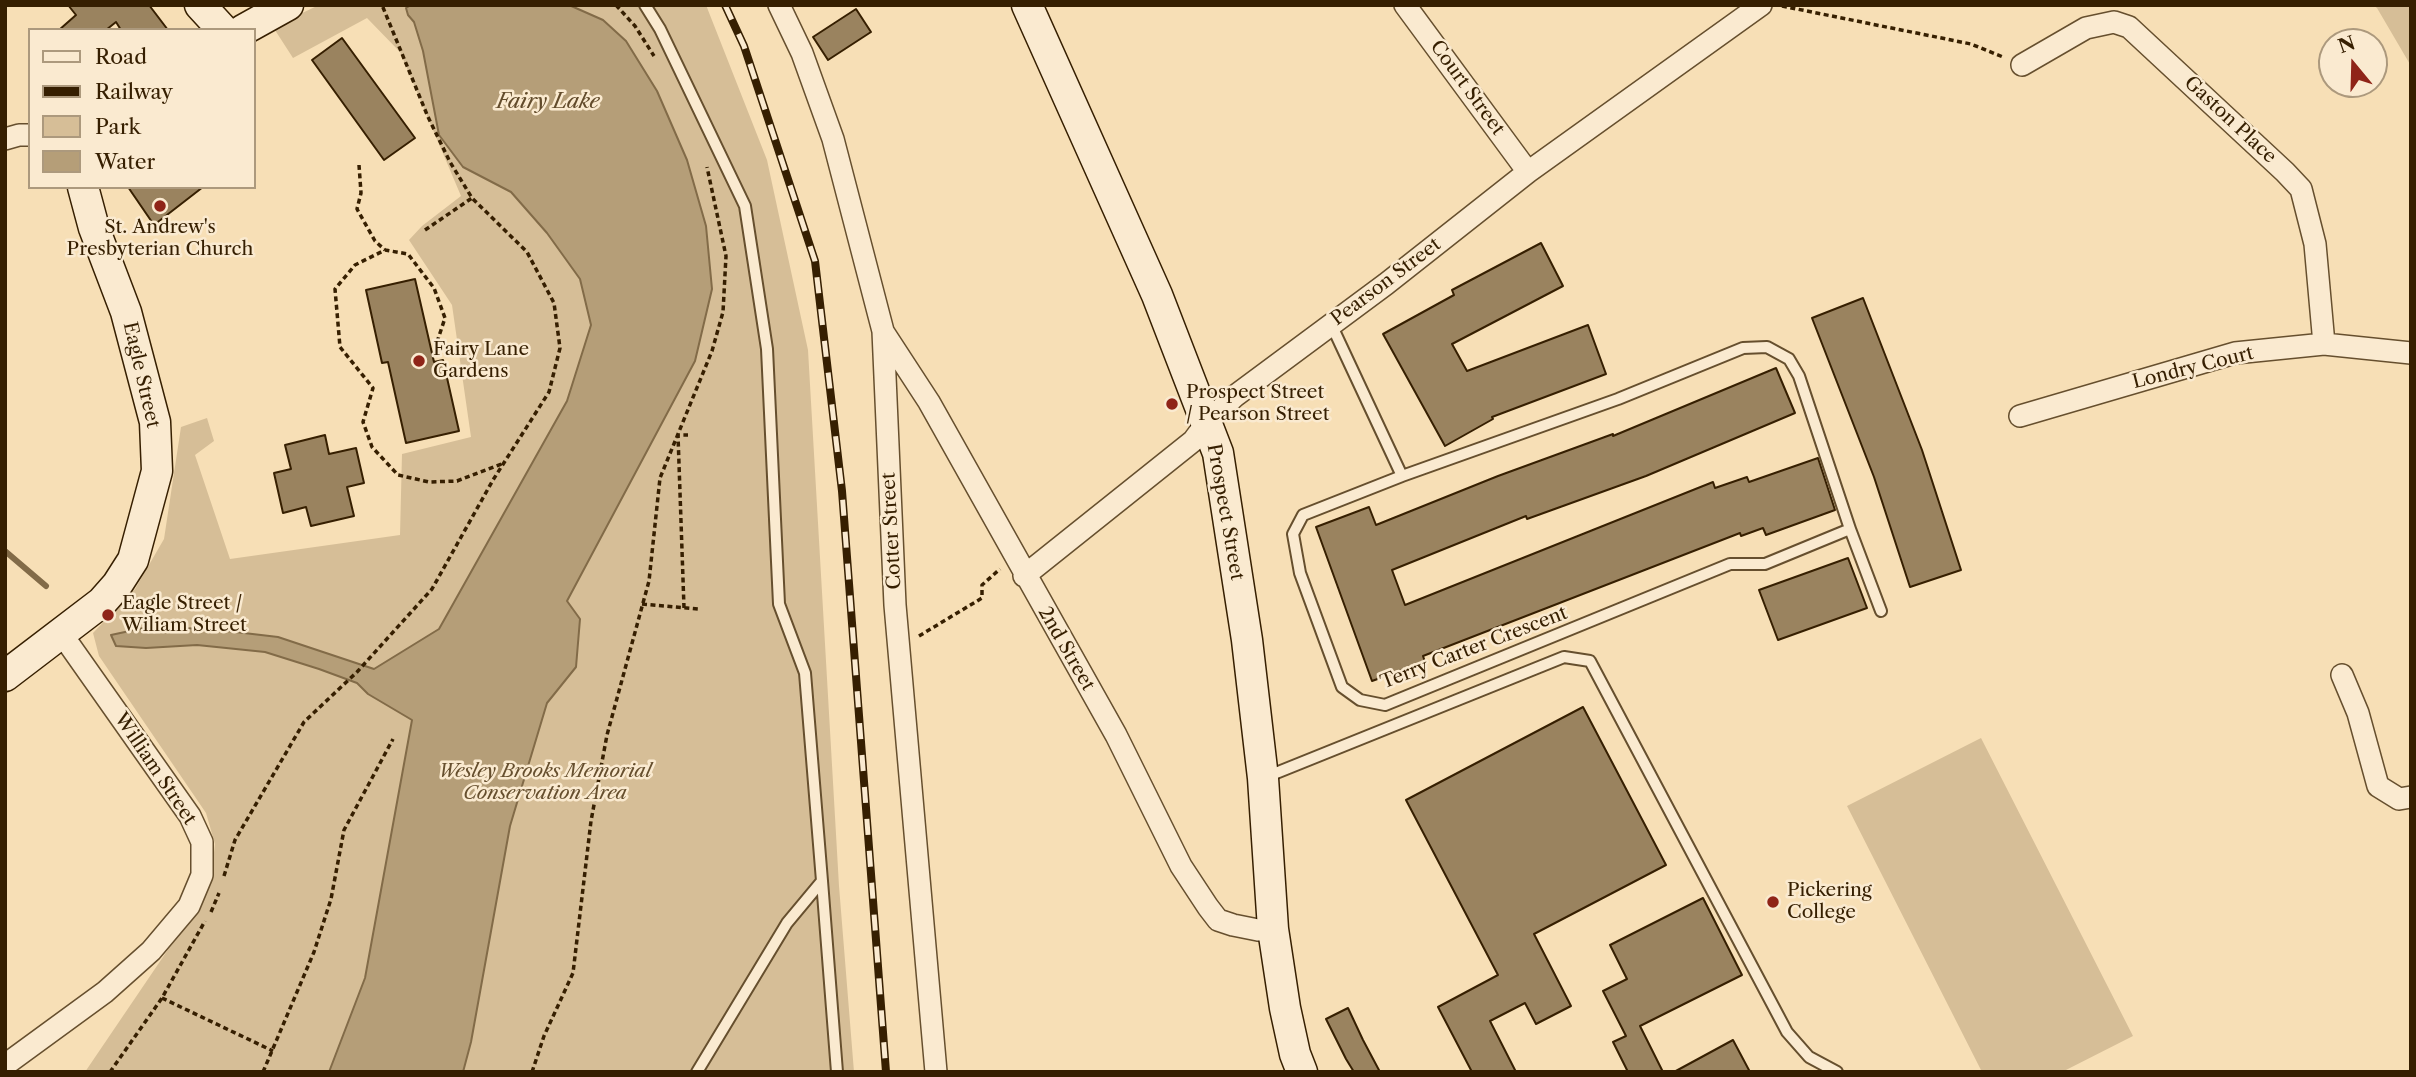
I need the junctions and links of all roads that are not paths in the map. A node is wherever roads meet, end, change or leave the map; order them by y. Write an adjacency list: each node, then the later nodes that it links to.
1 (200, 5): 8 (main road)
2 (288, 5): 9 (main road)
3 (645, 5): 30 (lane)
4 (779, 5): 16 (street, Cotter Street)
5 (1027, 5): 20 (main road, Prospect Street)
6 (1405, 5): 13 (street, Court Street)
7 (1761, 5): 13 (street, Pearson Street)
8 (221, 28)
9 (247, 28)
10 (2022, 65): 17 (street, Gaston Place)
11 (28, 135): 12 (street)
12 (5, 139)
13 (1528, 172): 15 (street, Pearson Street)
14 (84, 189): 25 (main road, Eagle Street)
15 (1331, 324): 20 (street, Pearson Street); 21 (lane)
16 (883, 331): 23 (street, 2nd Street); 36 (street, Cotter Street)
17 (2324, 344): 18 (street, Londry Court); 19 (street, Londry Court)
18 (2411, 353)
19 (2020, 416)
20 (1207, 422): 23 (street, Pearson Street); 28 (main road, Prospect Street)
21 (1402, 476): 22 (lane, Terry Carter Crescent); 22 (lane, Terry Carter Crescent)
22 (1850, 529): 24 (lane, Terry Carter Crescent)
23 (1024, 576): 31 (street, 2nd Street)
24 (1881, 611)
25 (61, 633): 27 (main road, Eagle Street); 33 (street, William Street)
26 (2342, 675): 29 (street)
27 (5, 676)
28 (1263, 778): 31 (main road, Prospect Street); 37 (lane)
29 (2411, 797)
30 (822, 881): 34 (lane); 35 (lane)
31 (1273, 929): 32 (main road, Prospect Street)
32 (1298, 1063)
33 (5, 1065)
34 (697, 1072)
35 (837, 1072)
36 (936, 1072)
37 (1837, 1072)

